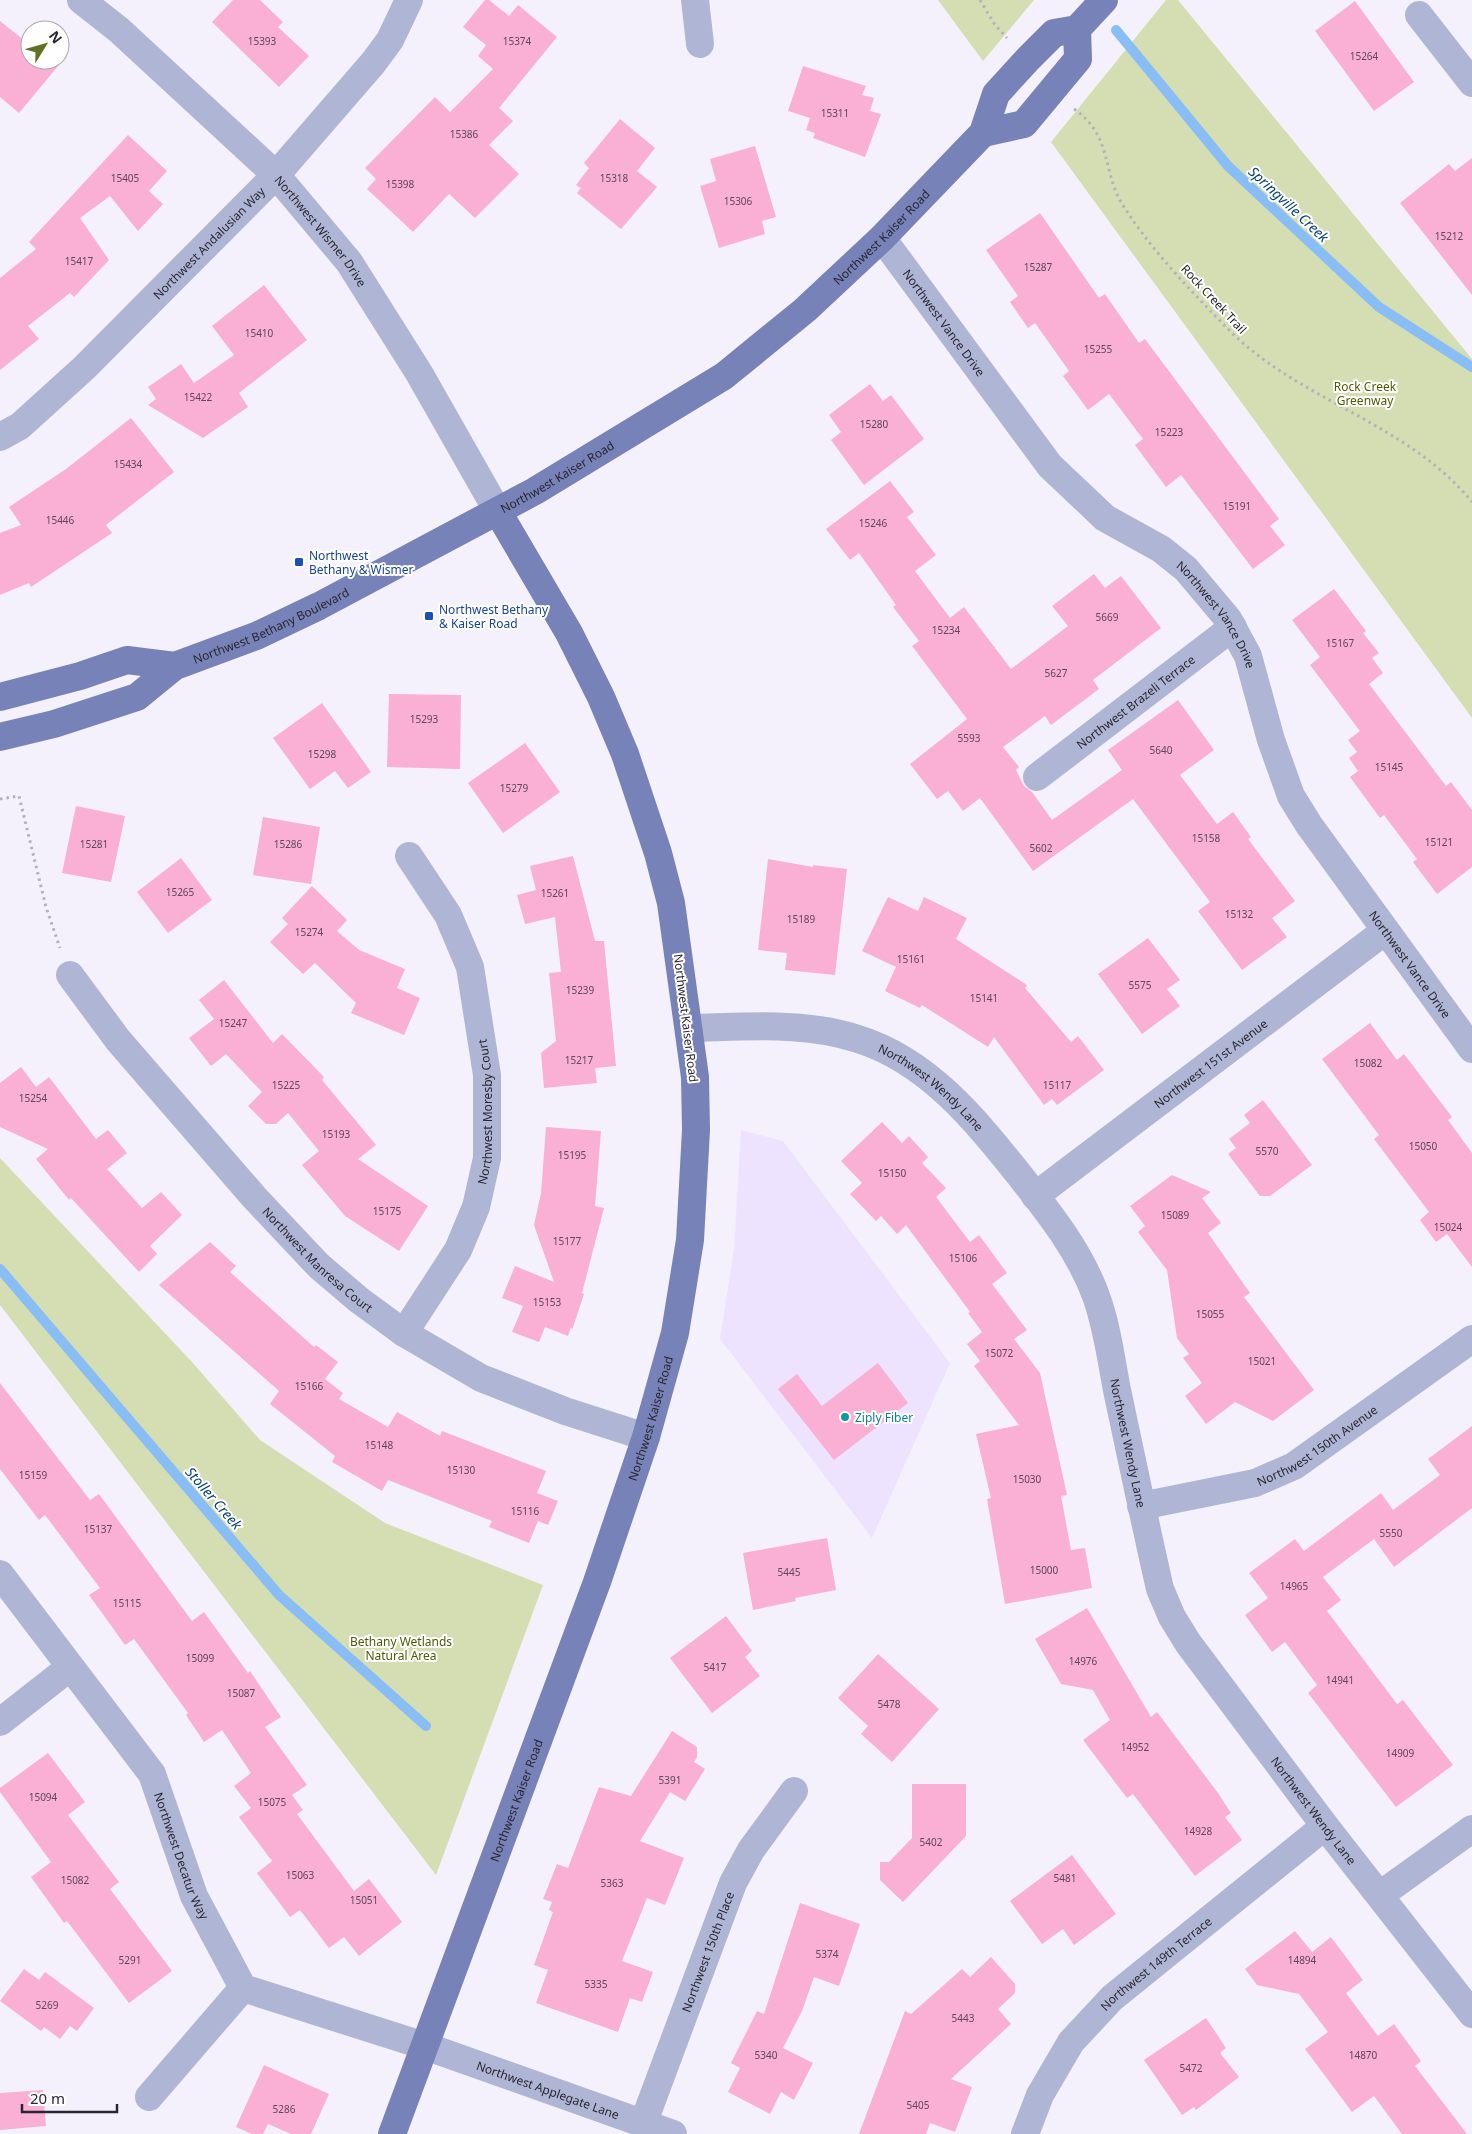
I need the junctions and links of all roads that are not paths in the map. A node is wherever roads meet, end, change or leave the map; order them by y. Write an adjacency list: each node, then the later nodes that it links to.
1 (81, 0): 10 (street, Northwest Wismer Drive)
2 (409, 0): 10 (street, Northwest Andalusian Way)
3 (695, 0): 7 (street)
4 (1104, 0): 6 (main road)
5 (1419, 15): 8 (street)
6 (1077, 29): 9 (main road, Northwest Kaiser Road); 9 (main road)
7 (700, 44)
8 (1472, 83)
9 (983, 133): 11 (main road, Northwest Kaiser Road)
10 (276, 175): 12 (street, Northwest Andalusian Way); 13 (street, Northwest Wismer Drive)
11 (882, 238): 13 (main road, Northwest Kaiser Road); 14 (street, Northwest Vance Drive)
12 (0, 437)
13 (498, 512): 15 (main road, Northwest Bethany Boulevard); 22 (main road, Northwest Kaiser Road)
14 (1233, 628): 18 (street, Northwest Brazeli Terrace); 20 (street, Northwest Vance Drive)
15 (175, 666): 16 (main road, Northwest Bethany Boulevard); 17 (main road, Northwest Bethany Boulevard)
16 (0, 697)
17 (0, 737)
18 (1037, 778)
19 (409, 856): 25 (street, Northwest Moresby Court)
20 (1385, 931): 23 (street, Northwest Vance Drive); 24 (street, Northwest 151st Avenue)
21 (70, 975): 25 (street, Northwest Manresa Court)
22 (689, 1028): 24 (street, Northwest Wendy Lane); 27 (main road, Northwest Kaiser Road)
23 (1472, 1049)
24 (1035, 1196): 28 (street, Northwest Wendy Lane)
25 (404, 1333): 27 (street, Northwest Manresa Court)
26 (1472, 1338): 28 (street, Northwest 150th Avenue)
27 (646, 1437): 38 (main road, Northwest Kaiser Road)
28 (1141, 1506): 33 (street, Northwest Wendy Lane)
29 (0, 1574): 30 (street, Northwest Decatur Way)
30 (69, 1668): 31 (street); 36 (street, Northwest Decatur Way)
31 (0, 1722)
32 (794, 1791): 40 (street, Northwest 150th Place)
33 (1325, 1826): 35 (street, Northwest Wendy Lane); 43 (street, Northwest 149th Terrace)
34 (1472, 1829): 35 (street)
35 (1380, 1895): 37 (street, Northwest Wendy Lane)
36 (243, 1988): 38 (street); 39 (street)
37 (1472, 2014)
38 (424, 2046): 40 (street, Northwest Applegate Lane); 41 (main road, Northwest Kaiser Road)
39 (149, 2097)
40 (643, 2124): 42 (street, Northwest Applegate Lane)
41 (392, 2134)
42 (673, 2134)
43 (1025, 2134)

